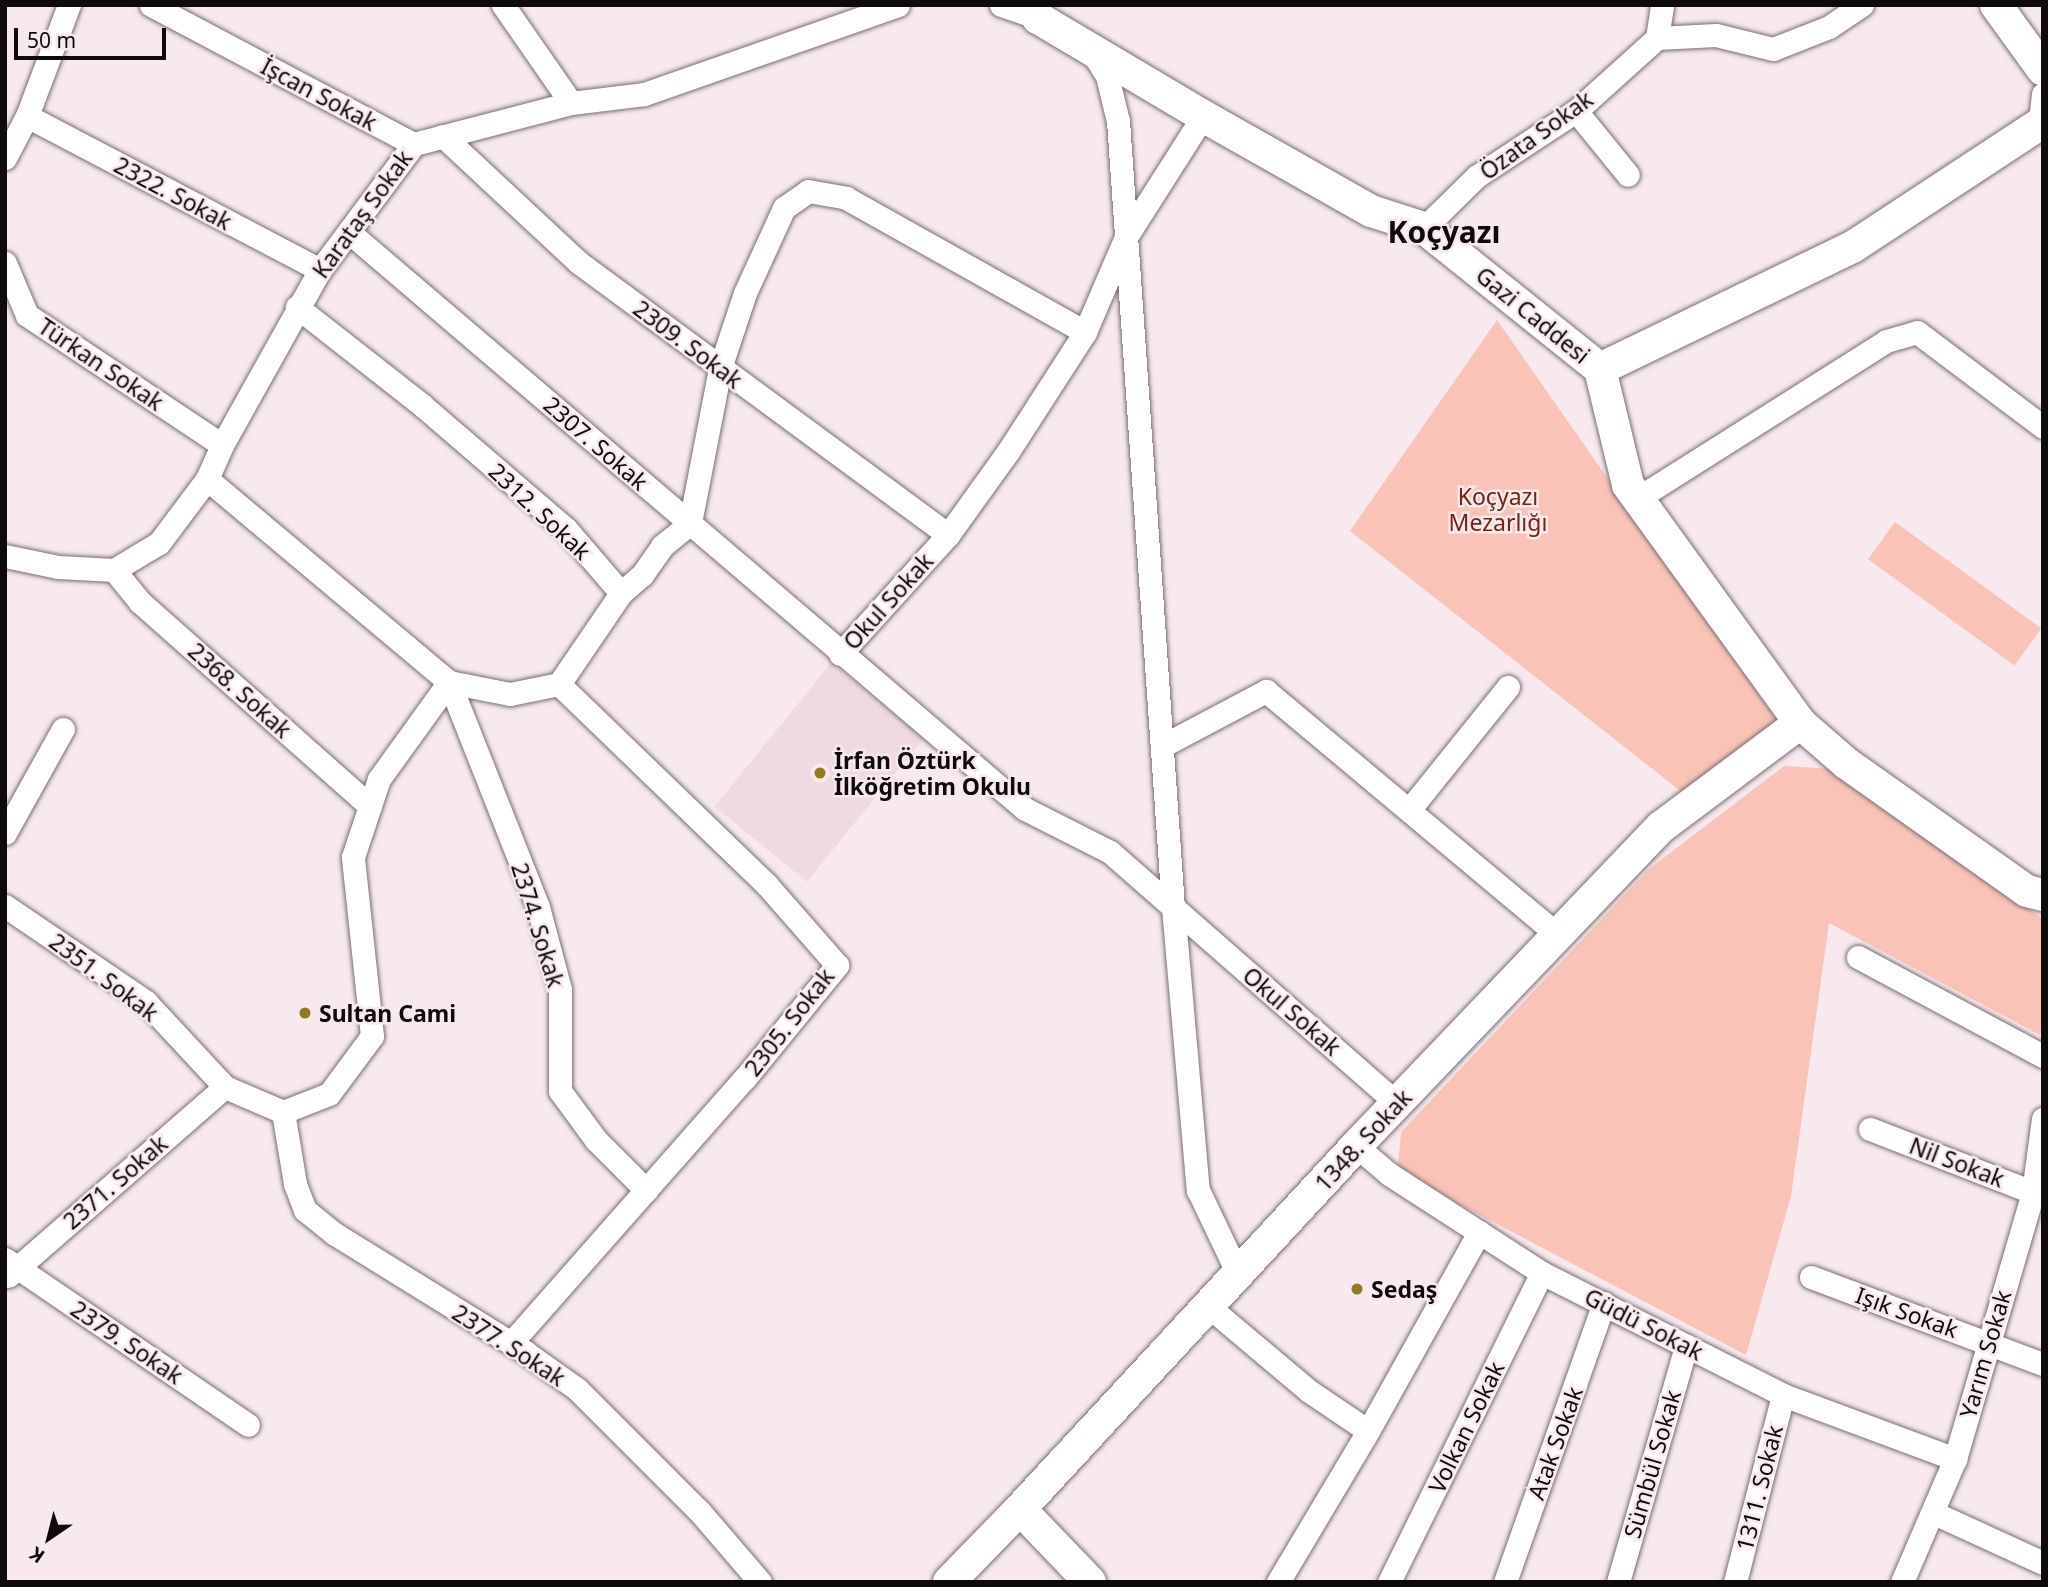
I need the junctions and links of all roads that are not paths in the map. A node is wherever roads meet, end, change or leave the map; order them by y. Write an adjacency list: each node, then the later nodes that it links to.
1 (69, 5): 16 (street)
2 (151, 5): 19 (street, İşcan Sokak)
3 (503, 5): 13 (street)
4 (898, 5): 13 (street, Karataş Sokak)
5 (1001, 5): 9 (street)
6 (1662, 5): 10 (street)
7 (1862, 5): 10 (street)
8 (1996, 5): 12 (street)
9 (1036, 11): 11 (street, Gazi Caddesi)
10 (1657, 38): 14 (street, Özata Sokak)
11 (1090, 49): 17 (street, Gazi Caddesi); 24 (street)
12 (2043, 70)
13 (570, 103): 18 (street, Karataş Sokak)
14 (1576, 111): 21 (street); 22 (street, Özata Sokak)
15 (2042, 113): 30 (street, Gazi Caddesi)
16 (27, 116): 20 (street); 26 (street, 2322. Sokak)
17 (1203, 116): 22 (street, Gazi Caddesi); 24 (street, Okul Sokak)
18 (443, 136): 19 (street, Karataş Sokak); 29 (street, 2309. Sokak)
19 (414, 144): 23 (street, Karataş Sokak)
20 (5, 158)
21 (1628, 175)
22 (1424, 228): 30 (street, Gazi Caddesi)
23 (350, 233): 26 (street, Karataş Sokak); 35 (street, 2307. Sokak)
24 (1126, 237): 28 (street, Okul Sokak); 46 (street)
25 (5, 263): 32 (street, Türkan Sokak)
26 (320, 270): 27 (street, Karataş Sokak)
27 (298, 307): 32 (street, Karataş Sokak); 39 (street, 2312. Sokak)
28 (1085, 332): 29 (street); 36 (street, Okul Sokak)
29 (720, 368): 35 (street); 36 (street, 2309. Sokak)
30 (1600, 369): 34 (street)
31 (2043, 427): 34 (street)
32 (222, 445): 33 (street, Karataş Sokak)
33 (207, 479): 38 (street, Karataş Sokak); 41 (street)
34 (1638, 498): 44 (street)
35 (690, 523): 39 (street); 40 (street, 2307. Sokak)
36 (948, 535): 40 (street, Okul Sokak)
37 (5, 556): 38 (street)
38 (114, 570): 47 (street, 2368. Sokak)
39 (621, 593): 42 (street)
40 (840, 654): 52 (street, Okul Sokak)
41 (449, 682): 42 (street); 47 (street); 62 (street, 2374. Sokak)
42 (559, 684): 62 (street, 2305. Sokak)
43 (1508, 687): 48 (street)
44 (1800, 723): 50 (street); 53 (street, 1348. Sokak)
45 (63, 729): 49 (street)
46 (1162, 746): 48 (street); 52 (street)
47 (370, 806): 58 (street)
48 (1409, 810): 53 (street)
49 (5, 833)
50 (2043, 895)
51 (5, 906): 56 (street, 2351. Sokak)
52 (1173, 907): 57 (street, Okul Sokak); 67 (street)
53 (1558, 935): 57 (street, 1348. Sokak)
54 (1858, 957): 55 (street)
55 (2043, 1056)
56 (225, 1087): 58 (street); 65 (street, 2371. Sokak)
57 (1397, 1104): 61 (street, 1348. Sokak)
58 (283, 1112): 72 (street, 2377. Sokak)
59 (2043, 1119): 63 (street, Yarım Sokak)
60 (1870, 1129): 63 (street, Nil Sokak)
61 (1356, 1146): 64 (street, Güdü Sokak); 67 (street, 1348. Sokak)
62 (646, 1190): 72 (street, 2305. Sokak)
63 (2038, 1194): 71 (street, Yarım Sokak)
64 (1479, 1232): 66 (street, Güdü Sokak); 77 (street)
65 (9, 1268): 76 (street, 2379. Sokak)
66 (1542, 1273): 69 (street, Güdü Sokak); 86 (street, Volkan Sokak)
67 (1238, 1274): 70 (street, 1348. Sokak)
68 (1811, 1277): 71 (street, Işık Sokak)
69 (1604, 1303): 73 (street, Güdü Sokak); 87 (street, Atak Sokak)
70 (1208, 1306): 77 (street); 79 (street, 1348. Sokak)
71 (1989, 1342): 74 (street, Işık Sokak); 78 (street, Yarım Sokak)
72 (511, 1343): 82 (street, 2377. Sokak)
73 (1686, 1346): 75 (street, Güdü Sokak); 88 (street, Sümbül Sokak)
74 (2043, 1364)
75 (1783, 1395): 78 (street, Güdü Sokak); 89 (street, 1311. Sokak)
76 (248, 1424)
77 (1368, 1431): 85 (street)
78 (1955, 1459): 80 (street, Yarım Sokak)
79 (1020, 1509): 83 (street, 1348. Sokak); 84 (street)
80 (1934, 1513): 81 (street); 90 (street, Yarım Sokak)
81 (2043, 1563)
82 (760, 1582)
83 (948, 1582)
84 (1090, 1582)
85 (1278, 1582)
86 (1389, 1582)
87 (1505, 1582)
88 (1618, 1582)
89 (1735, 1582)
90 (1902, 1582)

